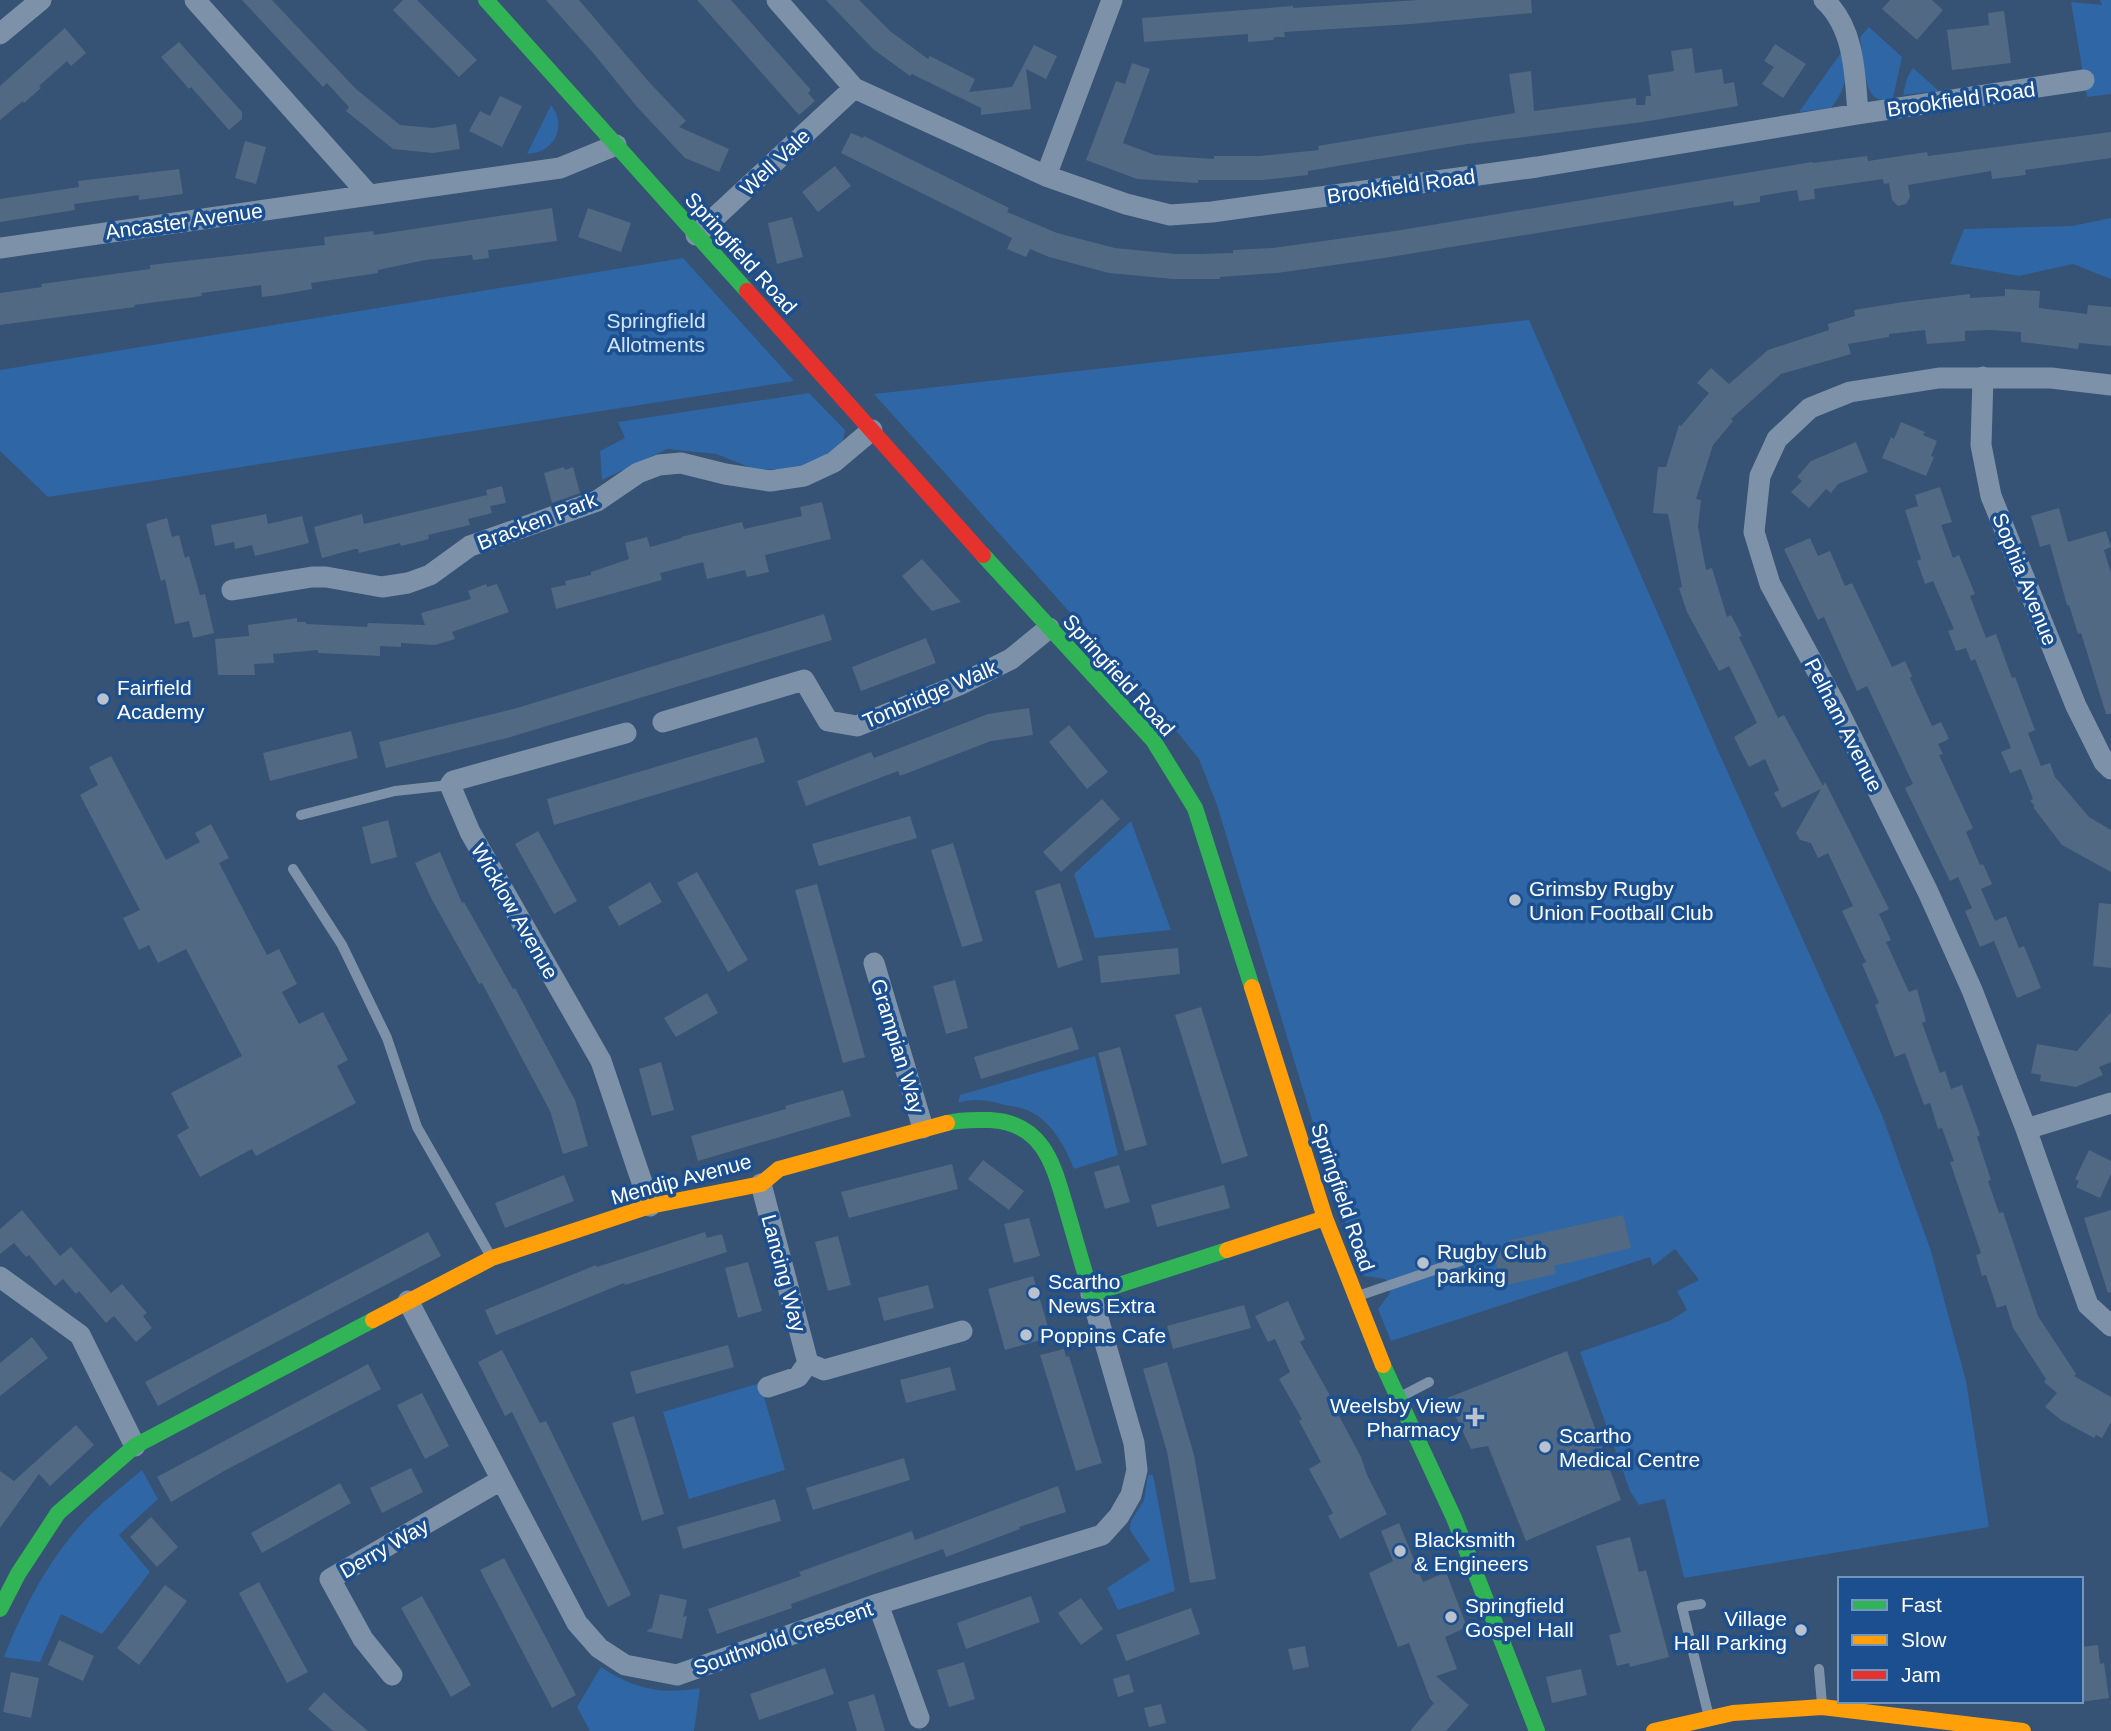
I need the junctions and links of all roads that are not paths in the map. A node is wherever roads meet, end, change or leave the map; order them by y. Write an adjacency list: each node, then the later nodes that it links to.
1 (41, 0): 7 (street)
2 (195, 0): 13 (street)
3 (486, 0): 11 (street, Springfield Road)
4 (777, 0): 9 (street, Brookfield Road)
5 (1112, 0): 12 (street)
6 (1824, 0): 10 (street)
7 (0, 34)
8 (2084, 80): 10 (street, Brookfield Road)
9 (855, 88): 12 (street, Brookfield Road); 14 (street, Well Vale)
10 (1858, 114): 12 (street, Brookfield Road)
11 (616, 145): 13 (street, Ancaster Avenue); 14 (street, Springfield Road)
12 (1046, 176)
13 (369, 195): 15 (street, Ancaster Avenue)
14 (696, 235): 18 (street, Springfield Road)
15 (0, 248)
16 (1983, 377): 17 (street, Pelham Avenue); 23 (street, Sophia Avenue); 30 (street, Pelham Avenue)
17 (2111, 385)
18 (872, 430): 19 (street, Bracken Park); 20 (street, Springfield Road)
19 (232, 590)
20 (1049, 628): 21 (street, Tonbridge Walk); 33 (street, Springfield Road)
21 (663, 722)
22 (626, 733): 24 (street)
23 (2111, 769)
24 (450, 785): 25 (lane); 32 (street, Wicklow Avenue)
25 (301, 815)
26 (293, 869): 35 (lane)
27 (874, 963): 29 (street, Grampian Way)
28 (2111, 1103): 30 (street)
29 (923, 1128): 31 (street, Mendip Avenue); 37 (street, Mendip Avenue)
30 (2026, 1129): 40 (street, Pelham Avenue)
31 (761, 1184): 32 (street, Mendip Avenue); 42 (street, Lancing Way)
32 (650, 1206): 35 (street, Mendip Avenue)
33 (1325, 1218): 37 (street); 38 (street, Springfield Road)
34 (1478, 1255): 38 (lane)
35 (492, 1258): 39 (street, Mendip Avenue)
36 (3, 1284): 46 (street)
37 (1091, 1294): 48 (street, Southwold Crescent)
38 (1356, 1296): 45 (street, Springfield Road)
39 (408, 1301): 46 (street, Mendip Avenue); 47 (street, Southwold Crescent)
40 (2111, 1326)
41 (962, 1331): 42 (street)
42 (808, 1363): 44 (street)
43 (1429, 1382): 45 (lane)
44 (768, 1387)
45 (1398, 1398): 56 (street, Springfield Road)
46 (135, 1446): 50 (street, Mendip Avenue)
47 (501, 1480): 48 (street, Southwold Crescent); 52 (street, Derry Way)
48 (878, 1604): 55 (street)
49 (1701, 1604): 54 (lane)
50 (0, 1609)
51 (1819, 1669): 53 (lane)
52 (392, 1675)
53 (1822, 1707): 54 (street); 58 (street)
54 (1709, 1717): 57 (street)
55 (919, 1724)
56 (1537, 1731)
57 (1654, 1731)
58 (2024, 1731)

